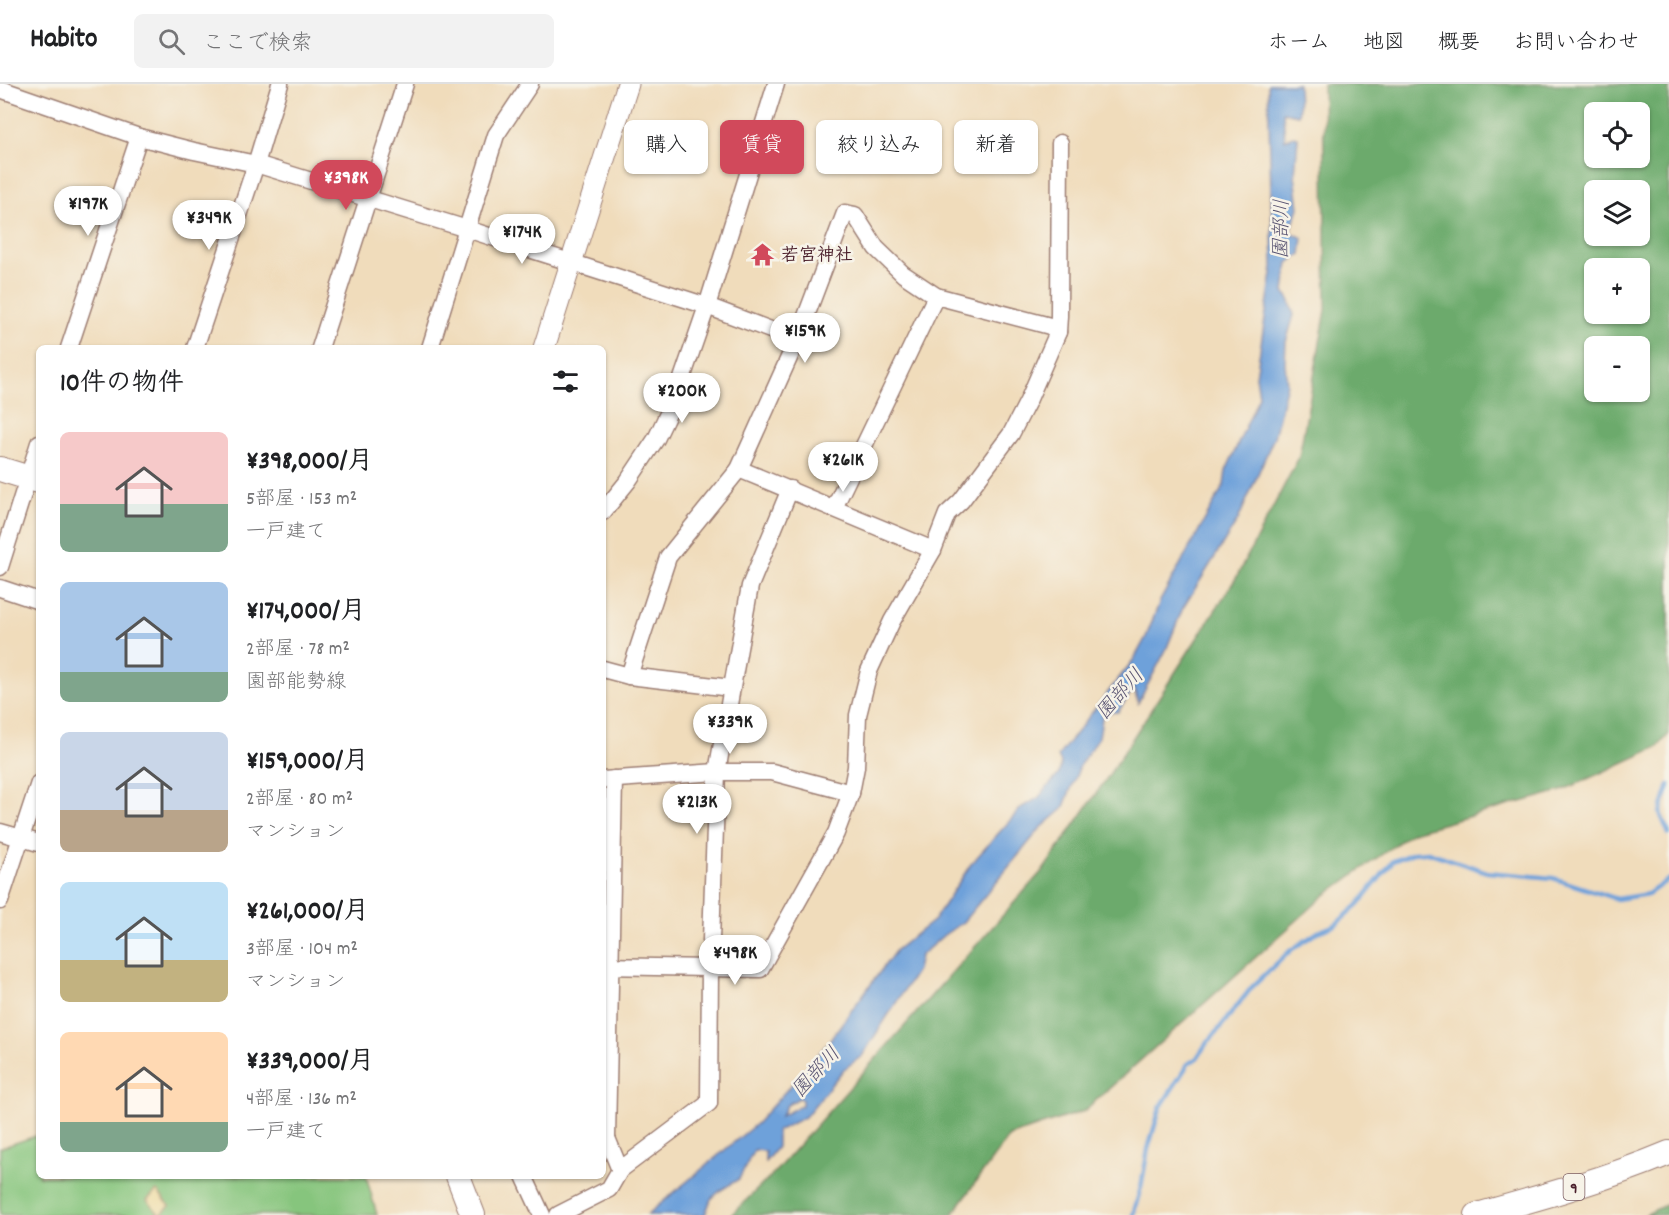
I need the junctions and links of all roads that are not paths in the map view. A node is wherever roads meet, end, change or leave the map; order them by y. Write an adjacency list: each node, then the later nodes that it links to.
1 (280, 84): 9 (street)
2 (405, 84): 10 (street)
3 (530, 84): 11 (street)
4 (628, 84): 12 (main road)
5 (776, 84): 14 (street)
6 (0, 89): 7 (street)
7 (139, 137): 9 (street); 17 (street)
8 (1060, 143): 15 (street)
9 (256, 164): 10 (street); 18 (street)
10 (368, 198): 11 (street); 19 (street)
11 (467, 229): 12 (street); 20 (street)
12 (572, 263): 14 (street); 21 (main road)
13 (936, 296): 15 (street); 16 (street); 28 (street)
14 (706, 306): 16 (street); 27 (street)
15 (1058, 332): 29 (street)
16 (797, 340): 24 (street)
17 (70, 345)
18 (196, 345)
19 (321, 345)
20 (431, 345)
21 (545, 345)
22 (36, 462): 25 (street)
23 (0, 469): 25 (highway)
24 (739, 469): 26 (street); 34 (street)
25 (33, 480): 30 (street)
26 (790, 489): 28 (street); 35 (street)
27 (606, 508)
28 (834, 508): 29 (street)
29 (933, 550): 39 (street)
30 (0, 567)
31 (0, 588): 32 (street)
32 (36, 600)
33 (606, 670): 34 (street)
34 (630, 676): 35 (street)
35 (731, 688): 36 (street)
36 (717, 772): 37 (street); 39 (street); 45 (street)
37 (608, 780): 44 (street)
38 (36, 792): 41 (street)
39 (851, 793): 45 (street)
40 (0, 832): 41 (street)
41 (21, 838): 42 (street); 43 (street)
42 (36, 842)
43 (0, 901)
44 (607, 966): 45 (street); 47 (street)
45 (710, 968): 47 (street)
46 (1669, 1153): 55 (highway, 9)
47 (620, 1170): 54 (street)
48 (446, 1179): 51 (highway)
49 (459, 1179): 52 (highway)
50 (525, 1179): 53 (street)
51 (458, 1215)
52 (473, 1215)
53 (542, 1215)
54 (558, 1215)
55 (1477, 1215)

